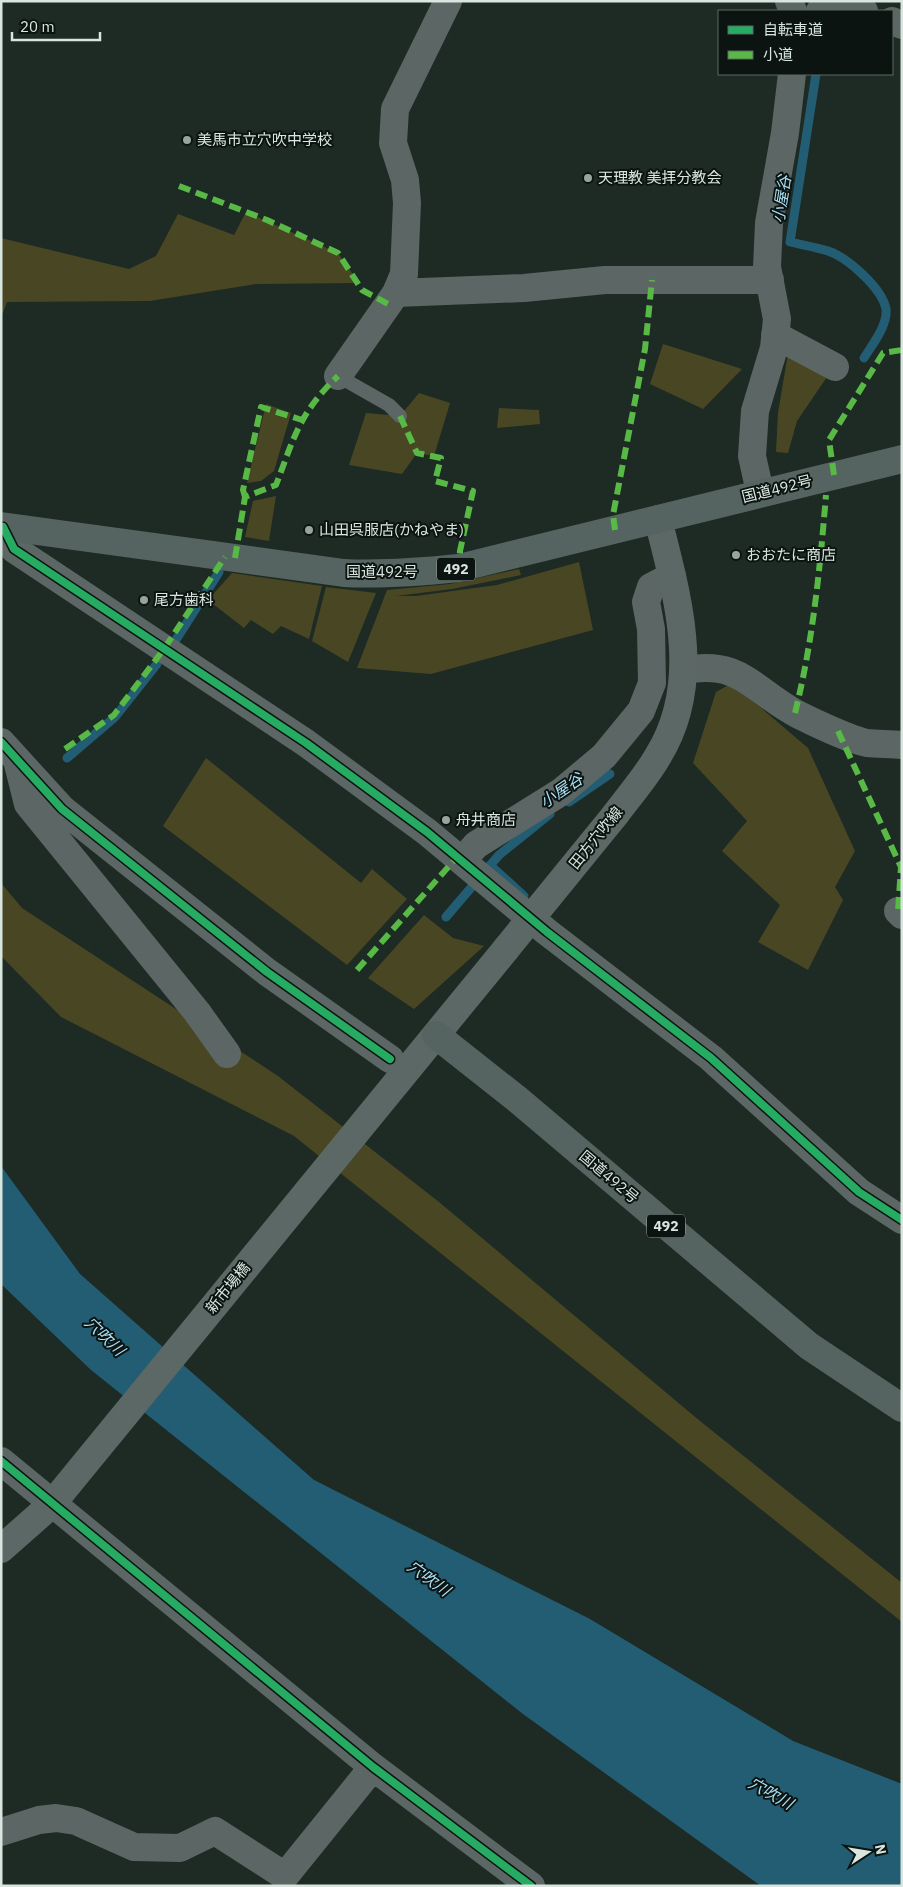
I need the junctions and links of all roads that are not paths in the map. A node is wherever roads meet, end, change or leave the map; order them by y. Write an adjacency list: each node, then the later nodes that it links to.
1 (448, 1): 6 (street)
2 (858, 9): 3 (street)
3 (839, 10)
4 (792, 75): 5 (street)
5 (770, 280): 6 (street); 7 (street)
6 (396, 294): 9 (street)
7 (775, 335): 8 (street); 12 (street)
8 (835, 367)
9 (338, 376): 10 (lane)
10 (400, 416)
11 (902, 459): 12 (highway, 国道492号 / 492)
12 (760, 492): 13 (highway, 国道492号 / 492)
13 (658, 519): 14 (highway, 国道492号 / 492); 15 (main road, 田方穴吹線)
14 (2, 526): 19 (street)
15 (672, 576): 16 (main road, 田方穴吹線); 19 (street)
16 (685, 670): 17 (street); 20 (main road, 田方穴吹線, bridge)
17 (902, 745)
18 (9, 752): 21 (street); 22 (street)
19 (464, 863): 24 (street)
20 (436, 1036): 23 (main road, 田方穴吹線); 25 (highway, 国道492号 / 492)
21 (227, 1054)
22 (390, 1059)
23 (376, 1107): 27 (main road, 新市場橋)
24 (902, 1220)
25 (902, 1408)
26 (1, 1461): 27 (street)
27 (52, 1504): 28 (main road); 29 (street)
28 (1, 1549)
29 (373, 1767): 30 (street); 31 (street)
30 (1, 1832)
31 (531, 1886)

